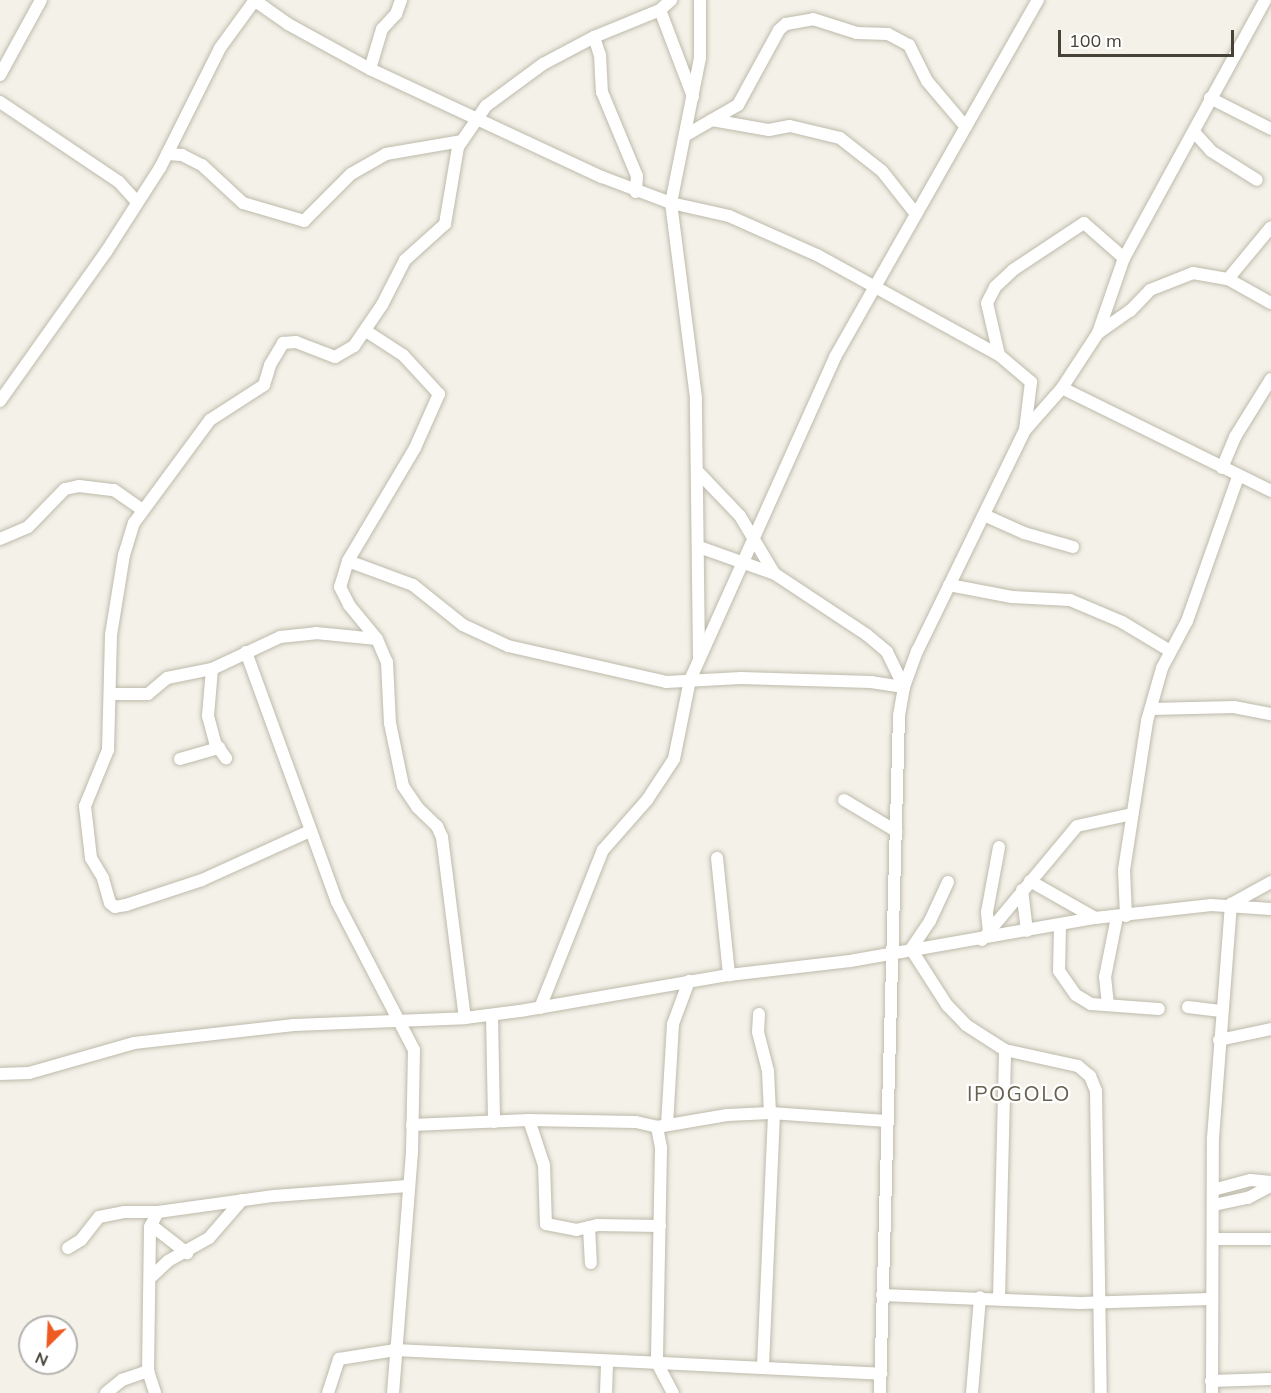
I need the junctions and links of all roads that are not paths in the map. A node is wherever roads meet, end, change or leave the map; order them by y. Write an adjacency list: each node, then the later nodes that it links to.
1 (41, 0): 11 (street)
2 (255, 0): 10 (street); 22 (street)
3 (401, 0): 10 (street)
4 (671, 0): 8 (street)
5 (700, 0): 12 (street)
6 (1038, 0): 17 (street)
7 (1265, 0): 13 (street)
8 (660, 10): 9 (street); 12 (street)
9 (594, 37): 15 (street); 24 (street)
10 (370, 69): 15 (street)
11 (0, 75)
12 (693, 97): 20 (street)
13 (1210, 98): 18 (street); 19 (street)
14 (0, 102): 25 (street)
15 (475, 118): 21 (street); 24 (street)
16 (712, 120): 17 (street); 20 (street); 27 (street)
17 (966, 127): 27 (street)
18 (1271, 129)
19 (1194, 132): 23 (street); 29 (street)
20 (686, 135): 26 (street)
21 (461, 141): 22 (street); 33 (street)
22 (167, 154): 25 (street)
23 (1257, 180)
24 (636, 192): 26 (street)
25 (137, 202): 38 (street)
26 (671, 203): 31 (street); 41 (street)
27 (916, 214): 31 (street)
28 (1271, 227): 30 (street)
29 (1124, 258): 34 (street); 35 (street)
30 (1228, 279): 32 (street); 34 (street)
31 (876, 287): 35 (street); 47 (street)
32 (1271, 303)
33 (366, 331): 44 (street); 50 (street)
34 (1098, 333): 37 (street)
35 (999, 355): 39 (street)
36 (1271, 379): 40 (street)
37 (1062, 388): 39 (street); 40 (street)
38 (0, 401)
39 (1025, 430): 45 (street)
40 (1222, 468): 42 (street)
41 (699, 473): 47 (street); 48 (street)
42 (1238, 477): 43 (street); 55 (street)
43 (1271, 491)
44 (141, 509): 46 (street); 61 (street)
45 (984, 515): 49 (street); 53 (street)
46 (1, 536)
47 (753, 536): 51 (street); 52 (street)
48 (699, 547): 51 (street); 57 (street)
49 (1072, 547)
50 (348, 561): 54 (street); 59 (street)
51 (742, 562): 52 (street); 57 (street)
52 (775, 574): 60 (street)
53 (949, 585): 55 (street); 60 (street)
54 (377, 639): 56 (street); 94 (street)
55 (1170, 651): 62 (street)
56 (246, 652): 58 (street); 67 (street)
57 (699, 658): 59 (street)
58 (212, 669): 61 (street); 64 (street)
59 (690, 680): 60 (street); 88 (street)
60 (904, 687): 68 (street)
61 (111, 694): 67 (street)
62 (1151, 709): 63 (street); 66 (street)
63 (1271, 714)
64 (180, 759)
65 (844, 800): 68 (street)
66 (1132, 814): 73 (street); 77 (street)
67 (310, 831): 93 (street)
68 (896, 831): 83 (street)
69 (999, 847): 81 (street)
70 (717, 858): 84 (street)
71 (948, 882): 82 (street)
72 (1271, 882): 74 (street)
73 (1026, 885): 78 (street); 80 (street); 81 (street)
74 (1265, 890): 75 (street)
75 (1231, 904): 76 (street); 77 (street); 90 (street)
76 (1271, 909)
77 (1122, 916): 78 (street); 86 (street)
78 (1095, 918): 79 (street)
79 (1060, 925): 80 (street); 86 (street)
80 (1027, 931): 81 (street)
81 (986, 936): 82 (street)
82 (911, 949): 83 (street); 97 (street)
83 (890, 951): 84 (street); 101 (street)
84 (729, 975): 85 (street)
85 (689, 981): 88 (street); 104 (street)
86 (1108, 1005): 89 (street)
87 (1188, 1006): 90 (street)
88 (540, 1008): 92 (street)
89 (1159, 1009)
90 (1221, 1011): 96 (street)
91 (759, 1014): 99 (street)
92 (492, 1015): 94 (street); 102 (street)
93 (397, 1018): 94 (street); 98 (street); 103 (street)
94 (465, 1018)
95 (1271, 1029): 96 (street)
96 (1220, 1040): 108 (street)
97 (1005, 1050): 123 (street); 125 (street)
98 (0, 1074)
99 (772, 1113): 101 (street); 104 (street); 129 (street)
100 (529, 1120): 102 (street); 104 (street); 114 (street)
101 (887, 1121): 121 (street)
102 (494, 1122): 103 (street)
103 (412, 1125): 106 (street)
104 (662, 1126): 113 (street)
105 (1271, 1182): 108 (street)
106 (408, 1186): 109 (street); 126 (street)
107 (1271, 1186): 110 (street)
108 (1213, 1190): 110 (street)
109 (242, 1200): 111 (street); 118 (street)
110 (1214, 1205): 115 (street)
111 (158, 1212): 112 (street); 117 (street)
112 (151, 1225): 118 (street); 120 (street)
113 (660, 1226): 114 (street); 128 (street)
114 (590, 1227): 119 (street)
115 (1215, 1239): 116 (street); 124 (street)
116 (1271, 1239)
117 (69, 1248)
118 (187, 1252): 120 (street)
119 (591, 1263)
120 (150, 1278): 130 (street)
121 (882, 1295): 122 (street); 131 (street)
122 (980, 1297): 123 (street); 141 (street)
123 (999, 1299): 125 (street)
124 (1210, 1299): 125 (street); 133 (street)
125 (1101, 1302): 142 (street)
126 (395, 1350): 127 (street); 136 (street); 137 (street)
127 (607, 1361): 128 (street); 138 (street)
128 (657, 1363): 129 (street); 139 (street)
129 (763, 1366): 131 (street)
130 (148, 1371): 134 (street); 135 (street)
131 (881, 1374): 140 (street)
132 (1271, 1379): 133 (street)
133 (1212, 1387)
134 (106, 1393)
135 (155, 1393)
136 (328, 1393)
137 (393, 1393)
138 (606, 1393)
139 (673, 1393)
140 (880, 1393)
141 (972, 1393)
142 (1101, 1393)

